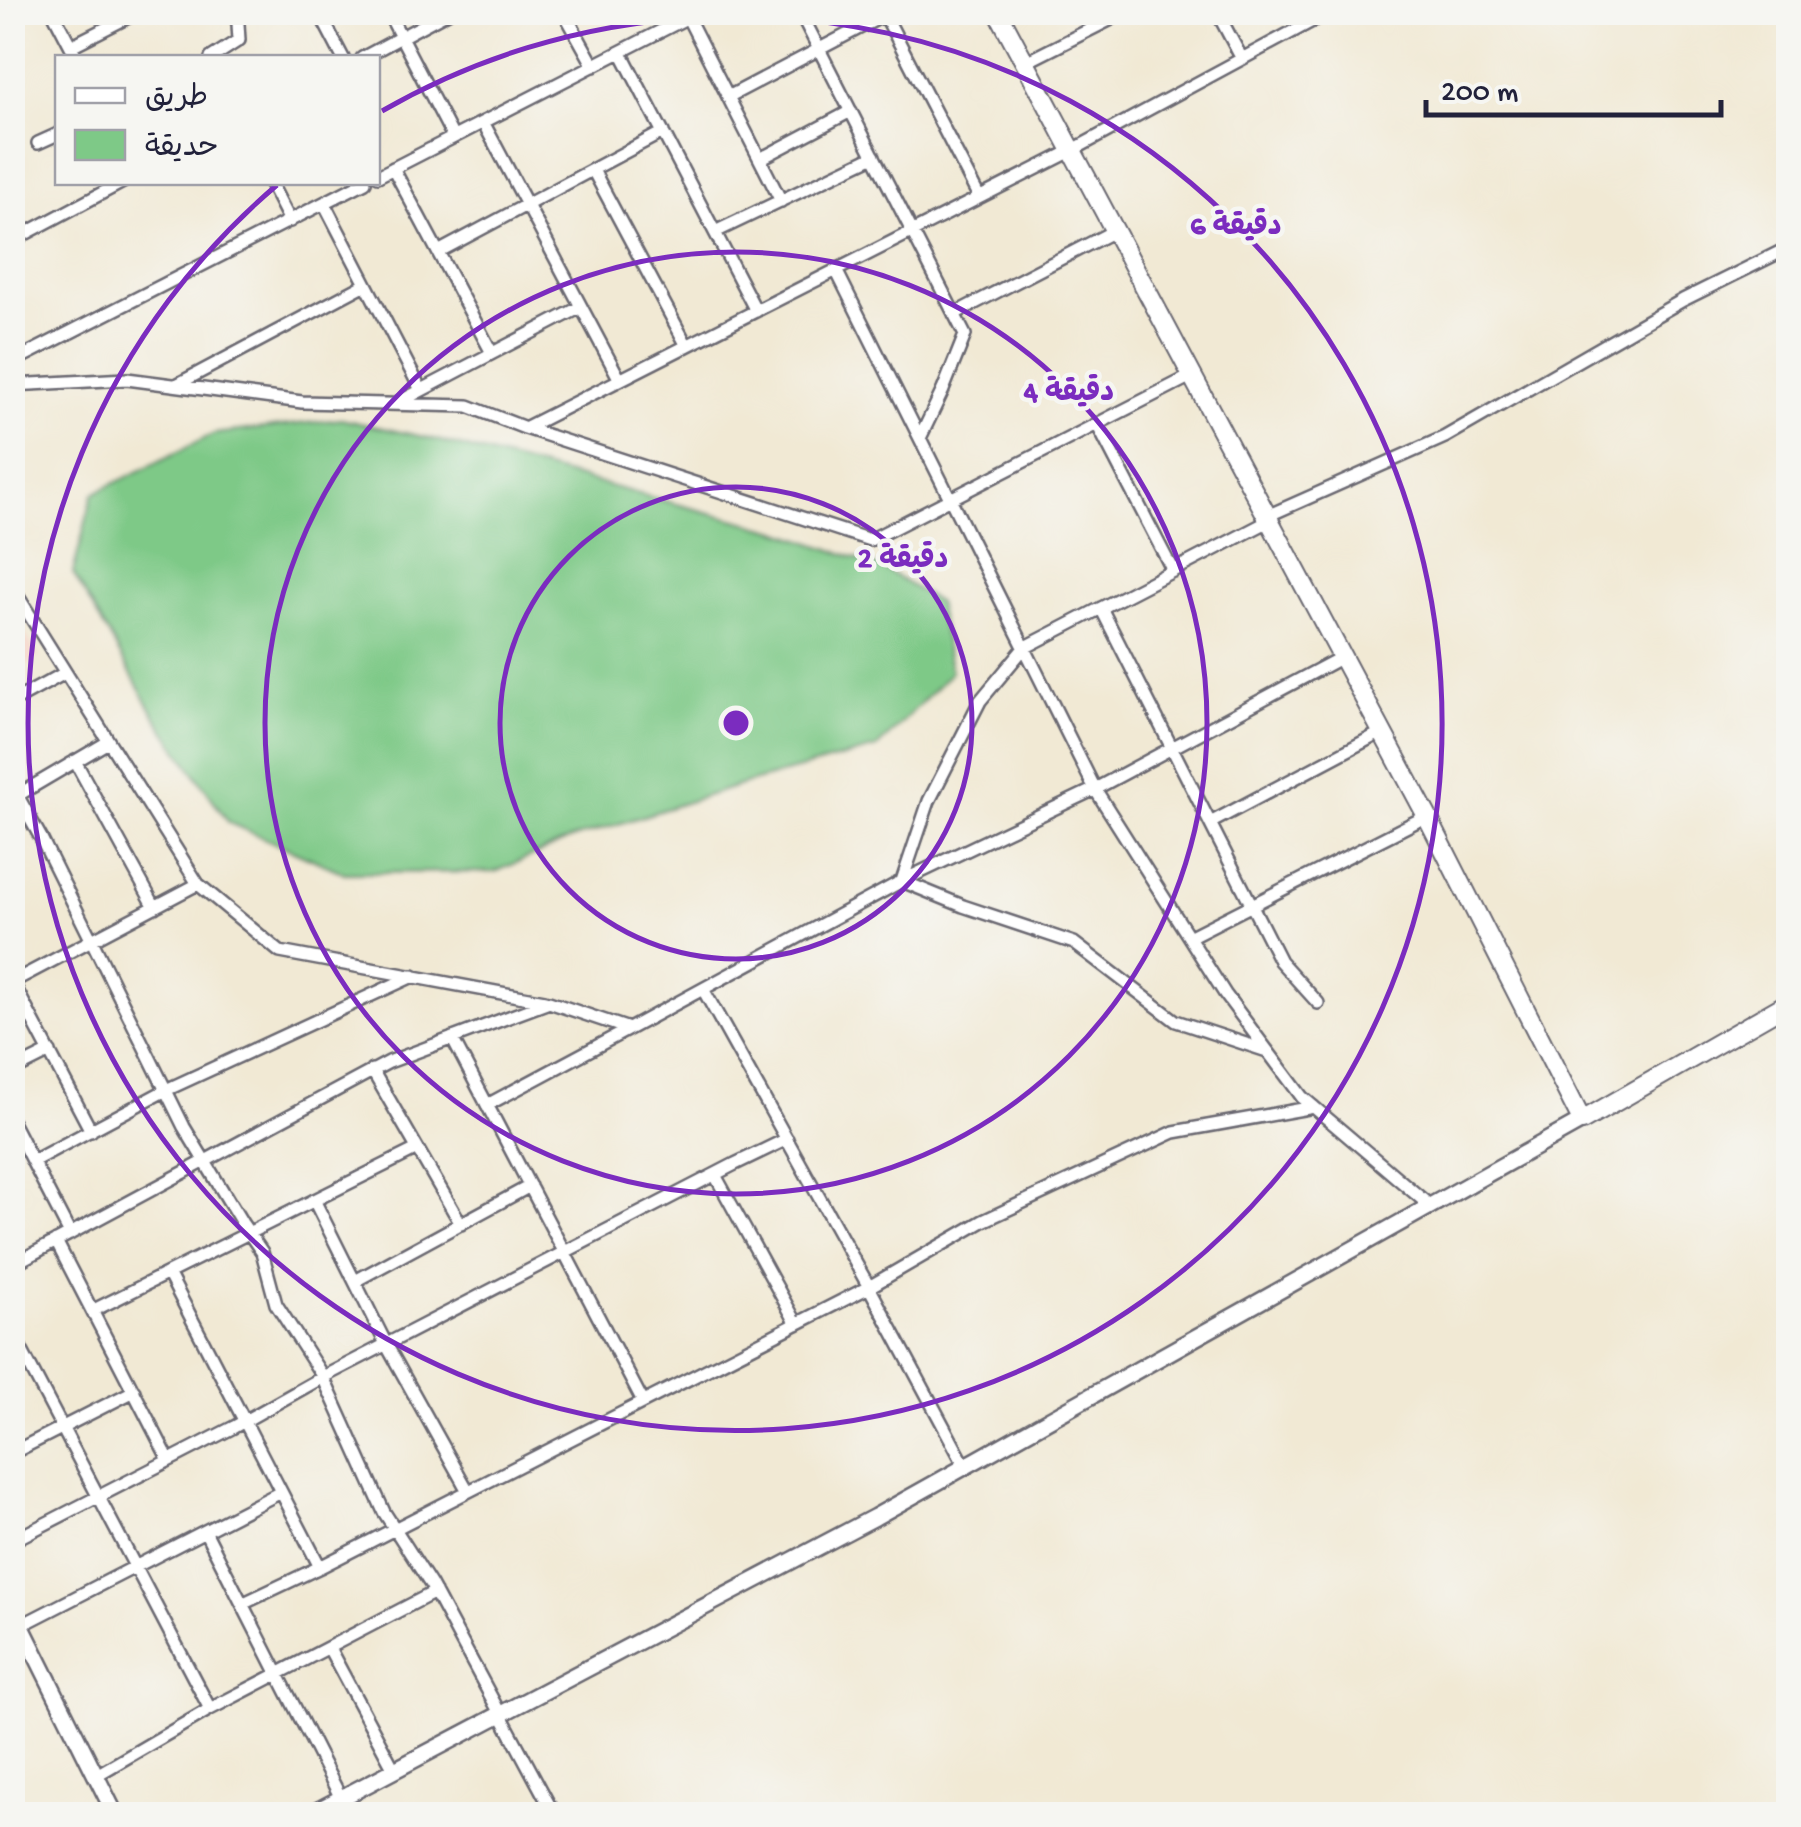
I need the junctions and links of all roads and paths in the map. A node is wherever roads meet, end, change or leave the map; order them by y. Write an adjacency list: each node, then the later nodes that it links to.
1 (53, 12): 20 (street)
2 (138, 12): 20 (street)
3 (233, 12): 22 (street)
4 (319, 12): 23 (street)
5 (388, 12): 18 (street)
6 (448, 12): 18 (street)
7 (564, 12): 27 (street)
8 (800, 12): 19 (street)
9 (998, 12): 26 (main road)
10 (1125, 12): 16 (street)
11 (1217, 12): 25 (street)
12 (1296, 12): 17 (street)
13 (1330, 12): 17 (street)
14 (888, 14): 19 (street); 44 (street)
15 (693, 15): 21 (street); 28 (street)
16 (1098, 19): 26 (street)
17 (1302, 27): 25 (street)
18 (401, 37): 24 (street); 33 (street)
19 (819, 49): 28 (street); 29 (street)
20 (74, 52)
21 (621, 52): 27 (street); 31 (street)
22 (215, 55)
23 (341, 55)
24 (368, 55)
25 (1242, 59): 35 (street)
26 (1024, 63): 35 (main road)
27 (594, 66): 30 (street)
28 (728, 96): 37 (street)
29 (851, 111): 36 (street); 37 (street)
30 (483, 122): 33 (street); 47 (street)
31 (663, 132): 39 (street); 51 (street)
32 (55, 136): 34 (street)
33 (453, 137): 38 (street)
34 (38, 144)
35 (1071, 151): 44 (street); 50 (main road)
36 (874, 156): 45 (street); 49 (street)
37 (760, 159): 45 (street)
38 (392, 168): 40 (street); 54 (street)
39 (593, 170): 47 (street); 60 (street)
40 (380, 175)
41 (117, 185): 52 (street)
42 (272, 185): 48 (street)
43 (359, 185): 46 (street)
44 (980, 197): 49 (street)
45 (781, 201): 51 (street)
46 (324, 204): 48 (street); 56 (street)
47 (527, 205): 54 (street); 57 (street)
48 (290, 221): 62 (street)
49 (913, 231): 55 (street); 59 (street)
50 (1114, 231): 59 (street); 63 (main road)
51 (715, 232): 58 (street)
52 (12, 241)
53 (1788, 248): 73 (street)
54 (438, 252): 61 (street)
55 (836, 270): 58 (street); 71 (street)
56 (366, 284): 66 (street); 67 (street)
57 (581, 306): 61 (street); 64 (street)
58 (756, 311): 60 (street)
59 (954, 314): 71 (street)
60 (687, 346): 64 (street)
61 (492, 354): 67 (street)
62 (12, 362)
63 (1191, 376): 69 (street); 73 (main road)
64 (620, 380): 70 (street)
65 (12, 384): 66 (street)
66 (176, 386): 68 (street)
67 (421, 390): 68 (street)
68 (395, 404): 70 (street)
69 (1097, 424): 72 (street); 74 (street)
70 (525, 428): 72 (street)
71 (920, 438): 72 (street)
72 (950, 499): 77 (street)
73 (1268, 519): 74 (street); 78 (main road)
74 (1173, 571): 76 (street)
75 (12, 587): 79 (street)
76 (1101, 608): 77 (street); 83 (street)
77 (1024, 648): 85 (street); 89 (street)
78 (1342, 657): 81 (main road); 83 (street)
79 (65, 673): 80 (street); 82 (street)
80 (12, 702)
81 (1382, 732): 87 (main road); 88 (street)
82 (108, 742): 84 (street); 90 (street)
83 (1172, 748): 85 (street); 88 (street)
84 (75, 761): 86 (street); 92 (street)
85 (1094, 789): 89 (street); 93 (street)
86 (14, 793): 94 (street)
87 (1427, 816): 91 (street); 110 (main road)
88 (1210, 823): 91 (street)
89 (902, 881): 97 (street); 103 (street)
90 (198, 884): 92 (street); 95 (street)
91 (1252, 905): 93 (street); 99 (street)
92 (155, 907): 94 (street)
93 (1189, 937): 103 (street)
94 (92, 940): 96 (street); 107 (street)
95 (413, 976): 98 (street); 107 (street)
96 (13, 982): 104 (street)
97 (704, 989): 101 (street); 113 (street)
98 (549, 1002): 101 (street); 102 (street)
99 (1318, 1003)
100 (1788, 1003): 110 (main road)
101 (629, 1029): 108 (street)
102 (452, 1038): 105 (street); 108 (street)
103 (1267, 1051): 109 (street)
104 (50, 1052): 106 (street); 112 (street)
105 (372, 1070): 114 (street); 116 (street)
106 (12, 1071)
107 (166, 1090): 112 (street); 116 (street)
108 (487, 1105): 118 (street)
109 (1314, 1108): 120 (street); 129 (street)
110 (1582, 1121): 120 (main road)
111 (12, 1122): 115 (street)
112 (91, 1131): 115 (street)
113 (787, 1140): 117 (street); 129 (street)
114 (418, 1149): 119 (street); 121 (street)
115 (33, 1161): 123 (street)
116 (205, 1161): 122 (street); 123 (street)
117 (714, 1174): 125 (street); 131 (street)
118 (530, 1186): 121 (street); 125 (street)
119 (314, 1200): 122 (street); 128 (street)
120 (1429, 1205): 141 (main road)
121 (461, 1224): 128 (street)
122 (249, 1233): 127 (street); 134 (street)
123 (70, 1234): 124 (street)
124 (56, 1241): 126 (street); 130 (street)
125 (564, 1252): 133 (street); 136 (street)
126 (12, 1264)
127 (168, 1274): 130 (street); 137 (street)
128 (354, 1282): 133 (street)
129 (870, 1287): 131 (street); 141 (street)
130 (92, 1311): 135 (street)
131 (797, 1324): 136 (street)
132 (12, 1332): 138 (street)
133 (386, 1344): 134 (street); 142 (street)
134 (323, 1377): 137 (street); 145 (street)
135 (134, 1391): 138 (street); 140 (street)
136 (644, 1402): 142 (street)
137 (244, 1421): 140 (street); 143 (street)
138 (63, 1427): 139 (street); 144 (street)
139 (12, 1453)
140 (169, 1460): 144 (street)
141 (965, 1466): 157 (main road)
142 (468, 1491): 145 (street)
143 (282, 1492): 146 (street); 149 (street)
144 (99, 1496): 147 (street); 148 (street)
145 (395, 1528): 149 (street); 150 (street)
146 (205, 1532): 148 (street); 151 (street)
147 (12, 1541)
148 (136, 1567): 153 (street); 156 (street)
149 (320, 1567): 151 (street)
150 (435, 1592): 154 (street); 157 (street)
151 (242, 1604): 155 (street)
152 (12, 1606): 153 (main road)
153 (17, 1628): 159 (main road)
154 (329, 1648): 155 (street); 158 (street)
155 (277, 1674): 156 (street); 160 (street)
156 (210, 1709): 159 (street)
157 (500, 1715): 158 (main road); 163 (street)
158 (395, 1771): 160 (main road)
159 (95, 1776): 161 (main road)
160 (344, 1807): 162 (main road)
161 (115, 1814)
162 (312, 1814)
163 (554, 1814)

